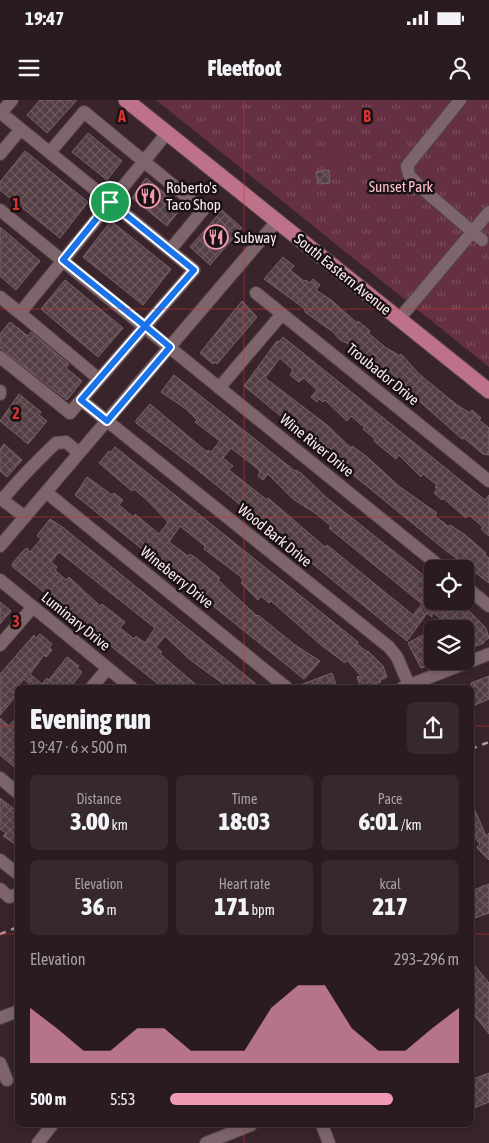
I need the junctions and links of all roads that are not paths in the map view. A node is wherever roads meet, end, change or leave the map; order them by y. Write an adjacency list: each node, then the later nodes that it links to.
1 (12, 100): 4 (street)
2 (126, 100): 6 (main road, South Eastern Avenue)
3 (460, 100): 14 (street)
4 (1, 113): 5 (street)
5 (21, 129): 7 (street); 8 (street)
6 (167, 133): 9 (street); 13 (main road, South Eastern Avenue)
7 (50, 152): 9 (street); 10 (street)
8 (0, 154)
9 (144, 161): 10 (street); 15 (street)
10 (110, 202): 15 (street); 16 (street)
11 (0, 210): 16 (street, Wine River Drive)
12 (489, 212): 14 (street)
13 (277, 221): 21 (main road, South Eastern Avenue); 23 (street)
14 (477, 236): 21 (street)
15 (170, 250): 22 (street)
16 (63, 260): 19 (street); 22 (street, Wine River Drive)
17 (256, 293): 20 (street, Troubador Drive)
18 (0, 296): 19 (street)
19 (20, 313): 25 (street)
20 (282, 314): 26 (street); 31 (street, Troubador Drive)
21 (399, 319): 27 (main road, South Eastern Avenue)
22 (145, 326): 23 (street, Wine River Drive); 25 (street)
23 (170, 347): 26 (street, Wine River Drive); 29 (street)
24 (0, 357): 28 (street)
25 (99, 379): 28 (street)
26 (219, 388): 36 (street, Wine River Drive)
27 (489, 391)
28 (81, 400): 29 (street, Wood Bark Drive)
29 (107, 421): 30 (street); 47 (street, Wood Bark Drive)
30 (79, 453): 32 (street); 33 (street)
31 (489, 482)
32 (46, 492): 34 (street); 46 (street, Wineberry Drive)
33 (1, 499): 34 (street)
34 (25, 517): 35 (street)
35 (0, 546)
36 (432, 560)
37 (0, 580): 40 (street, Luminary Drive)
38 (474, 594): 39 (street)
39 (489, 606)
40 (33, 607): 41 (street); 43 (street, Luminary Drive)
41 (0, 645)
42 (489, 654): 48 (street)
43 (108, 668): 44 (street); 45 (street, Luminary Drive)
44 (94, 685)
45 (128, 685)
46 (283, 685)
47 (405, 685)
48 (408, 685)
49 (0, 778): 50 (street)
50 (15, 790)
51 (0, 860): 52 (street)
52 (15, 872)
53 (0, 889): 54 (street)
54 (15, 895)
55 (15, 1012): 56 (street)
56 (0, 1018)
57 (0, 1063): 58 (street)
58 (7, 1080)
59 (50, 1127): 63 (street)
60 (247, 1127): 62 (street)
61 (323, 1127): 65 (street)
62 (225, 1139): 64 (street)
63 (38, 1143)
64 (206, 1143)
65 (329, 1143)

